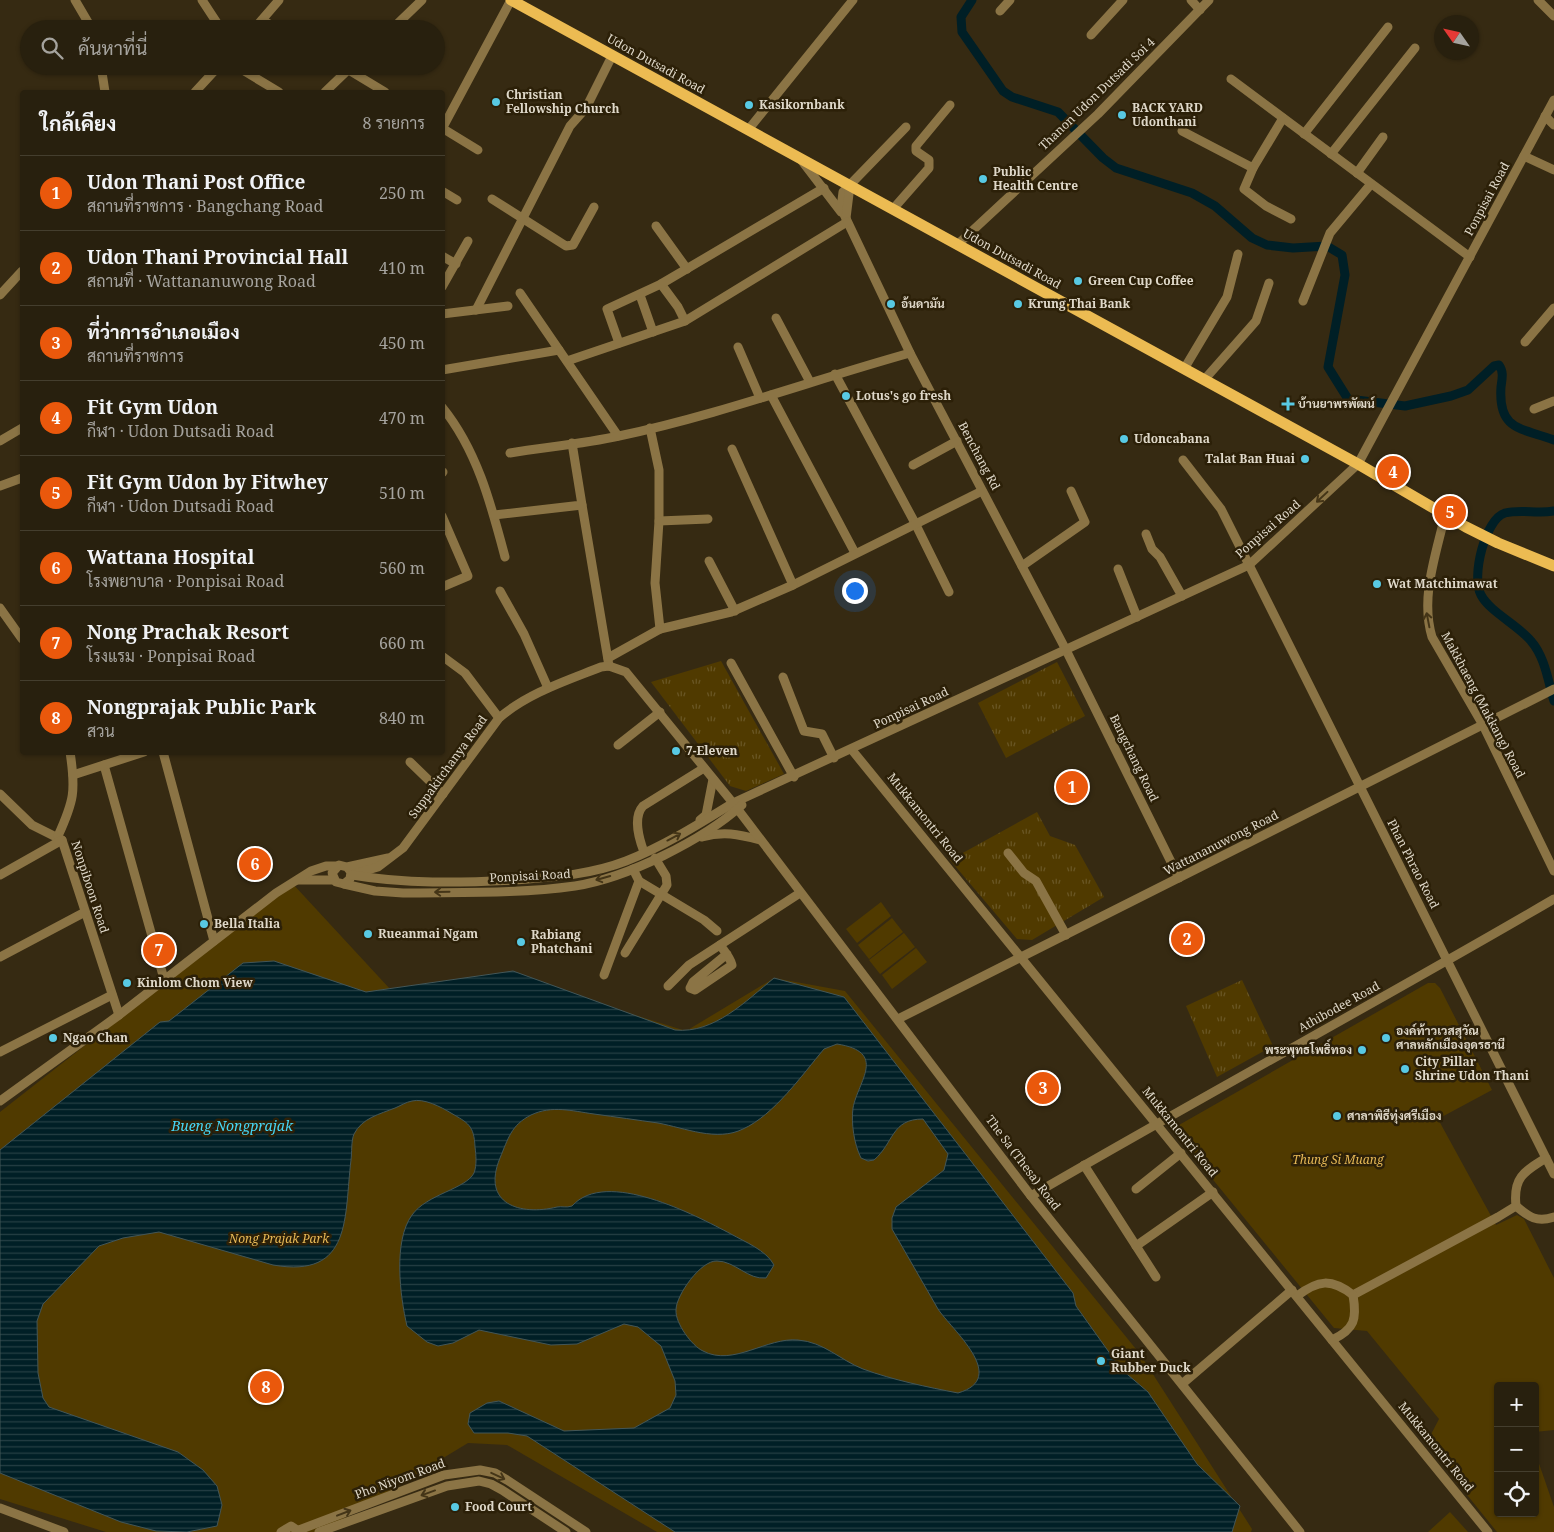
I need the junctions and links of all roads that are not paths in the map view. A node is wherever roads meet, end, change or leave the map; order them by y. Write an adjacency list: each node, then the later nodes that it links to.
1 (75, 0): 15 (street)
2 (202, 0): 16 (street)
3 (279, 0): 17 (street)
4 (422, 0): 18 (street)
5 (511, 0): 22 (main road, Udon Dutsadi Road); 38 (street)
6 (853, 0): 42 (street)
7 (1010, 0): 13 (street)
8 (1123, 0): 20 (street)
9 (1190, 0): 12 (street)
10 (1209, 0): 12 (street, Thanon Udon Dutsadi Soi 4)
11 (1538, 0): 14 (street)
12 (1200, 10): 66 (street, Thanon Udon Dutsadi Soi 4)
13 (1000, 12)
14 (1554, 16)
15 (87, 20)
16 (216, 20)
17 (262, 20)
18 (401, 20)
19 (1388, 27): 44 (street)
20 (1091, 35)
21 (1416, 48): 47 (street)
22 (612, 56): 42 (main road, Udon Dutsadi Road); 62 (street)
23 (102, 75): 29 (street)
24 (211, 75): 30 (street)
25 (251, 75): 31 (street)
26 (341, 75): 32 (street)
27 (360, 75): 33 (street)
28 (1231, 79): 37 (street)
29 (105, 90)
30 (197, 90)
31 (276, 90)
32 (328, 90)
33 (382, 90)
34 (1554, 100): 36 (street, Ponpisai Road)
35 (950, 105): 60 (street)
36 (1545, 116): 39 (street); 48 (street, Ponpisai Road)
37 (1283, 118): 44 (street); 50 (street)
38 (445, 124)
39 (1554, 125)
40 (906, 128): 54 (street)
41 (445, 129): 46 (street)
42 (748, 130): 49 (main road, Udon Dutsadi Road)
43 (1182, 131): 50 (street)
44 (1304, 134): 47 (street)
45 (1382, 137): 52 (street)
46 (478, 150)
47 (1331, 154): 52 (street)
48 (1524, 156): 51 (street); 68 (street, Ponpisai Road)
49 (801, 159): 54 (main road, Udon Dutsadi Road); 55 (street, Benchang Rd)
50 (1253, 168): 61 (street)
51 (1554, 170)
52 (1357, 173): 53 (street)
53 (1371, 184): 68 (street); 79 (street)
54 (850, 186): 60 (main road, Udon Dutsadi Road); 63 (street, Benchang Rd)
55 (824, 188): 63 (street, Benchang Rd); 71 (street)
56 (445, 193): 58 (street)
57 (492, 199): 62 (street)
58 (457, 200)
59 (594, 207): 62 (street)
60 (893, 209): 66 (main road, Udon Dutsadi Road)
61 (1291, 219)
62 (524, 220): 82 (street)
63 (846, 220): 85 (street); 91 (street, Benchang Rd)
64 (656, 226): 71 (street)
65 (468, 241): 70 (street)
66 (957, 245): 94 (main road, Udon Dutsadi Road)
67 (1238, 254): 94 (street)
68 (1470, 257): 112 (street, Ponpisai Road)
69 (445, 258): 70 (street)
70 (456, 264): 73 (street)
71 (688, 269): 75 (street)
72 (20, 273): 77 (street)
73 (445, 282)
74 (1269, 283): 96 (street)
75 (661, 284): 78 (street); 85 (street)
76 (520, 293): 90 (street)
77 (0, 295)
78 (640, 295): 86 (street); 88 (street)
79 (1303, 301)
80 (508, 306): 82 (street)
81 (1554, 308): 87 (street)
82 (476, 310): 83 (street)
83 (445, 314)
84 (776, 318): 97 (street)
85 (685, 321): 86 (street)
86 (653, 332): 88 (street)
87 (1525, 342)
88 (619, 343): 92 (street)
89 (738, 347): 99 (street)
90 (559, 350): 92 (street); 93 (street)
91 (910, 353): 95 (street); 107 (street, Benchang Rd)
92 (567, 361): 105 (street)
93 (445, 369)
94 (1184, 369): 96 (main road, Udon Dutsadi Road)
95 (835, 374): 97 (street); 124 (street)
96 (1204, 380): 112 (main road, Udon Dutsadi Road)
97 (810, 382): 98 (street)
98 (771, 395): 99 (street); 126 (street)
99 (760, 398): 103 (street)
100 (1554, 401): 101 (street)
101 (1534, 410)
102 (445, 412): 119 (street)
103 (650, 428): 105 (street); 122 (street)
104 (20, 429): 106 (street)
105 (618, 436): 108 (street)
106 (0, 441)
107 (957, 441): 113 (street); 116 (street, Benchang Rd)
108 (572, 443): 110 (street); 118 (street)
109 (732, 450): 133 (street)
110 (510, 453)
111 (1184, 460): 129 (street, Phan Phrao Road)
112 (1358, 464): 120 (main road, Udon Dutsadi Road); 129 (street, Ponpisai Road, one-way to 129)
113 (913, 465)
114 (20, 479): 115 (street)
115 (0, 486)
116 (982, 491): 124 (street, Suppakitchanya Road); 130 (street, Benchang Rd)
117 (1071, 491): 130 (street)
118 (582, 505): 119 (street); 145 (street)
119 (494, 515): 127 (street)
120 (1445, 515): 131 (main road, Udon Dutsadi Road); 152 (street, Makkhaeng (Makkang) Road, one-way to 120)
121 (708, 519): 122 (street)
122 (659, 521): 141 (street)
123 (445, 523): 134 (street)
124 (915, 523): 126 (street, Suppakitchanya Road); 136 (street)
125 (1146, 534): 137 (street)
126 (855, 553): 133 (street, Suppakitchanya Road)
127 (505, 557)
128 (709, 561): 139 (street)
129 (1249, 565): 137 (street, Ponpisai Road); 165 (street, Phan Phrao Road)
130 (1022, 566): 143 (street, Benchang Rd)
131 (1554, 566)
132 (1118, 569): 140 (street)
133 (793, 585): 139 (street, Suppakitchanya Road)
134 (445, 586)
135 (500, 591): 148 (street)
136 (949, 592)
137 (1182, 596): 140 (street, Ponpisai Road)
138 (0, 608): 142 (street)
139 (735, 611): 141 (street, Suppakitchanya Road)
140 (1138, 617): 143 (street, Ponpisai Road)
141 (660, 628): 145 (street, Suppakitchanya Road)
142 (20, 636)
143 (1066, 650): 154 (street, Ponpisai Road); 183 (street, Bangchang Road)
144 (445, 658): 151 (street)
145 (609, 662): 148 (street, Suppakitchanya Road); 150 (street)
146 (731, 662): 163 (street)
147 (783, 677): 158 (street)
148 (548, 688): 151 (street, Suppakitchanya Road)
149 (1554, 689): 152 (street, Wattananuwong Road)
150 (660, 712): 153 (street); 161 (street)
151 (499, 718): 166 (street, Suppakitchanya Road)
152 (1483, 725): 165 (street, Wattananuwong Road); 181 (street, Makkhaeng (Makkang) Road)
153 (618, 745)
154 (852, 750): 158 (street, Ponpisai Road); 200 (street, Mukkamontri Road)
155 (70, 755): 162 (street)
156 (135, 755): 160 (street)
157 (164, 755): 195 (street)
158 (834, 758): 163 (street, Ponpisai Road)
159 (410, 762): 166 (street)
160 (104, 765): 162 (street); 203 (street)
161 (704, 768): 164 (street); 173 (street)
162 (73, 775): 170 (street)
163 (794, 776): 168 (street, Ponpisai Road)
164 (713, 779): 168 (street); 169 (street)
165 (1360, 787): 183 (street, Wattananuwong Road); 201 (street, Phan Phrao Road)
166 (443, 794): 175 (street, Suppakitchanya Road)
167 (2, 800): 170 (street, Nonpiboon Road)
168 (735, 806): 169 (street, Ponpisai Road); 171 (street, Ponpisai Road); 172 (street, The Sa (Thesa) Road)
169 (693, 828): 173 (street, Ponpisai Road, one-way to 169)
170 (60, 838): 182 (street); 192 (street, Nonpiboon Road)
171 (696, 838): 172 (street); 176 (street, Ponpisai Road)
172 (760, 840): 189 (street, The Sa (Thesa) Road)
173 (644, 852): 184 (street, Ponpisai Road)
174 (1008, 853): 194 (street)
175 (388, 858): 178 (street, Suppakitchanya Road); 180 (street, Suppakitchanya Road)
176 (655, 858): 179 (street, Ponpisai Road); 190 (street)
177 (336, 866): 180 (street); 185 (street); 186 (street)
178 (378, 867): 180 (street, Suppakitchanya Road); 184 (street)
179 (633, 869): 187 (street); 188 (street, Ponpisai Road, one-way to 188)
180 (349, 871): 184 (street, Ponpisai Road); 188 (street)
181 (1554, 871)
182 (0, 875)
183 (1179, 878): 194 (street, Wattananuwong Road)
184 (376, 879)
185 (298, 880): 186 (street); 195 (street)
186 (334, 880): 188 (street)
187 (639, 881): 190 (street); 202 (street)
188 (344, 884)
189 (800, 893): 196 (street); 207 (street, The Sa (Thesa) Road)
190 (662, 894): 193 (street); 197 (street)
191 (1554, 899): 201 (street, Athibodee Road)
192 (85, 912): 199 (street); 205 (street, Nonpiboon Road)
193 (717, 931)
194 (1066, 935): 200 (street, Wattananuwong Road)
195 (214, 941): 203 (street)
196 (720, 945): 198 (street); 204 (street)
197 (625, 953)
198 (726, 954): 198 (street)
199 (0, 957)
200 (1021, 957): 207 (street, Wattananuwong Road); 210 (street, Mukkamontri Road)
201 (1448, 961): 210 (street, Athibodee Road); 212 (street, Phan Phrao Road)
202 (604, 975)
203 (164, 979): 206 (street)
204 (668, 986)
205 (112, 995): 206 (street, Nonpiboon Road); 208 (street)
206 (119, 1015): 209 (street)
207 (898, 1019): 217 (street, The Sa (Thesa) Road)
208 (0, 1052)
209 (0, 1101)
210 (1156, 1123): 211 (street, Mukkamontri Road); 213 (street, Athibodee Road)
211 (1181, 1153): 215 (street); 216 (street, Mukkamontri Road)
212 (1546, 1158): 214 (street, Phan Phrao Road); 218 (street)
213 (1084, 1165): 217 (street, Athibodee Road); 220 (street)
214 (1554, 1174)
215 (1136, 1189)
216 (1213, 1192): 220 (street); 222 (street, Mukkamontri Road)
217 (1031, 1196): 225 (street, The Sa (Thesa) Road)
218 (1516, 1206): 219 (street); 223 (street)
219 (1554, 1217)
220 (1136, 1246): 221 (street)
221 (1156, 1276)
222 (1294, 1293): 223 (street); 224 (street, Mukkamontri Road); 225 (street)
223 (1353, 1295): 224 (street)
224 (1332, 1340): 237 (street, Mukkamontri Road)
225 (1182, 1384): 236 (street, The Sa (Thesa) Road)
226 (0, 1508): 227 (street)
227 (38, 1522): 230 (street); 231 (street)
228 (337, 1529): 233 (street, Pho Niyom Road); 234 (street, Pho Niyom Road, one-way to 228)
229 (300, 1531): 232 (street, Pho Niyom Road); 235 (street, Pho Niyom Road, one-way to 235)
230 (34, 1532)
231 (64, 1532)
232 (281, 1532)
233 (319, 1532)
234 (566, 1532)
235 (586, 1532)
236 (1300, 1532)
237 (1488, 1532)

